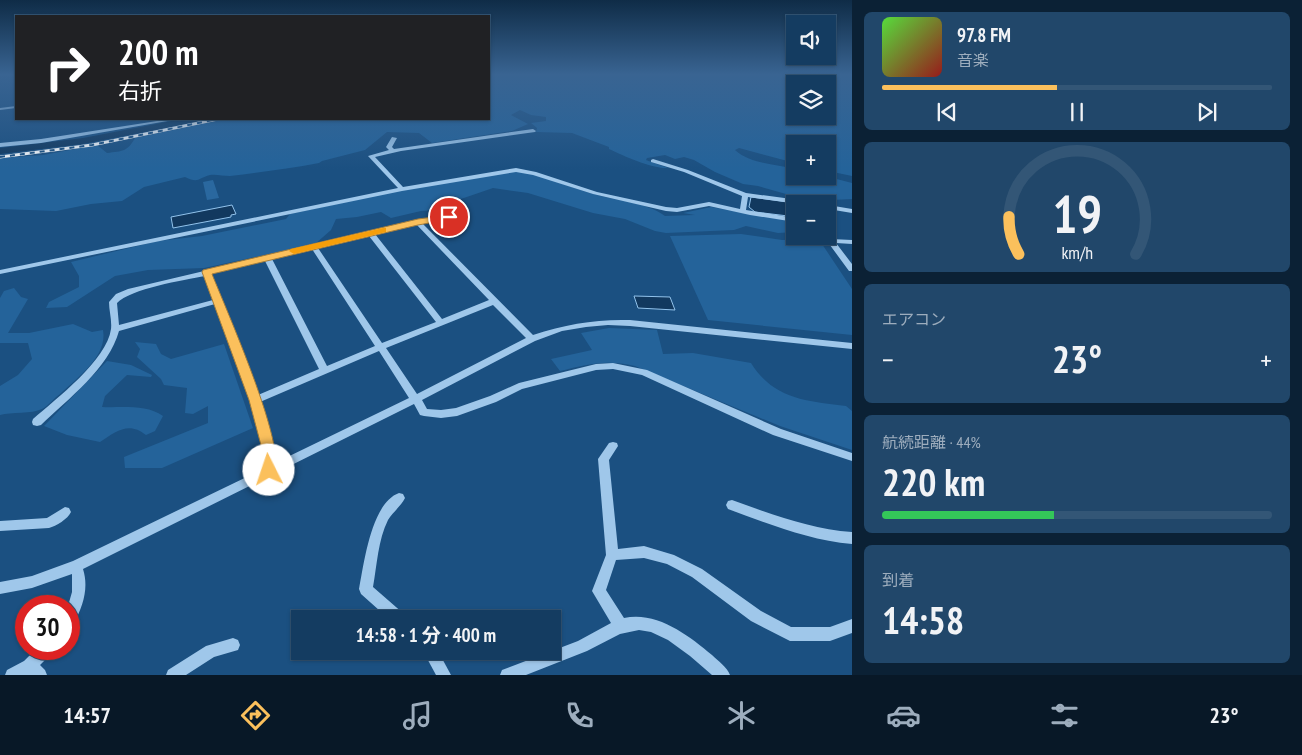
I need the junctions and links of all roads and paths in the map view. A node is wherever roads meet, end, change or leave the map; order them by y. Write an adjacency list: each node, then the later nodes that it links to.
1 (15, 107): 2 (street)
2 (0, 109)
3 (154, 121): 6 (street)
4 (534, 131): 7 (street)
5 (394, 138): 7 (street)
6 (0, 145)
7 (394, 151): 9 (street)
8 (653, 161): 10 (street)
9 (402, 189): 13 (street); 23 (street)
10 (746, 195): 11 (street); 13 (street)
11 (786, 200)
12 (836, 208): 14 (street)
13 (742, 211): 16 (street)
14 (852, 211)
15 (465, 215): 17 (street)
16 (786, 218)
17 (418, 222): 18 (street); 26 (street)
18 (370, 233): 20 (street); 27 (street)
19 (852, 242): 22 (street)
20 (314, 247): 21 (street); 31 (street)
21 (267, 258): 24 (street); 32 (street)
22 (852, 269)
23 (0, 272)
24 (207, 272): 25 (street); 28 (street)
25 (217, 301): 28 (street); 34 (street)
26 (495, 301): 27 (street); 29 (street)
27 (441, 323): 31 (street)
28 (115, 329): 35 (street)
29 (532, 339): 30 (street); 33 (street)
30 (852, 346)
31 (380, 347): 32 (street); 33 (street)
32 (325, 371): 34 (street)
33 (416, 399): 37 (street); 38 (street)
34 (255, 400): 38 (street)
35 (37, 422)
36 (612, 446): 44 (street)
37 (852, 457)
38 (269, 470): 45 (street)
39 (399, 498): 48 (street)
40 (732, 505): 43 (street)
41 (65, 512): 42 (street)
42 (0, 526)
43 (852, 538)
44 (612, 554): 49 (street); 50 (street)
45 (76, 566): 46 (street); 47 (street)
46 (0, 588)
47 (78, 595)
48 (389, 610)
49 (621, 626): 57 (street); 58 (street)
50 (852, 626)
51 (233, 644): 55 (street)
52 (435, 660): 56 (street)
53 (35, 670): 54 (street)
54 (12, 675)
55 (173, 675)
56 (444, 675)
57 (507, 675)
58 (723, 675)

